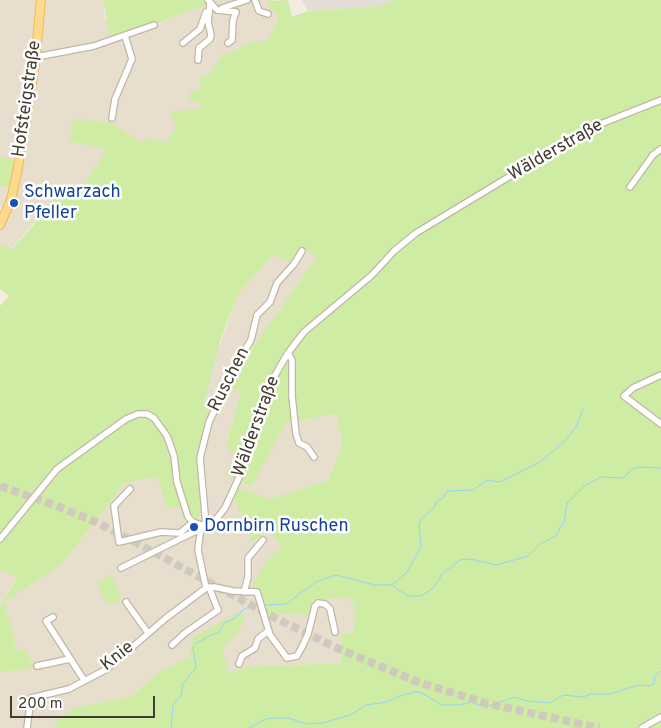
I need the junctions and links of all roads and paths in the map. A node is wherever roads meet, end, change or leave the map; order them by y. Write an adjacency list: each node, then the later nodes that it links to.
1 (41, 0): 10 (main road, Hofsteigstraße)
2 (247, 0): 4 (street)
3 (255, 0): 5 (street)
4 (210, 6): 8 (street); 9 (street); 11 (street)
5 (268, 14)
6 (154, 25): 7 (street)
7 (126, 36): 10 (street); 13 (street)
8 (183, 43)
9 (228, 43)
10 (36, 57): 16 (main road, Hofsteigstraße)
11 (198, 60)
12 (661, 100): 18 (street, Wälderstraße)
13 (112, 118)
14 (661, 149): 15 (street)
15 (630, 187)
16 (0, 224)
17 (302, 251): 24 (street, Ruschen)
18 (288, 353): 21 (street); 24 (street, Wälderstraße)
19 (661, 375): 20 (street)
20 (661, 424)
21 (314, 457)
22 (130, 489): 23 (street)
23 (193, 522): 24 (street); 25 (street)
24 (202, 526): 27 (street); 28 (street)
25 (0, 539)
26 (263, 540): 29 (street)
27 (121, 568)
28 (207, 587): 29 (street); 34 (street, Knie); 35 (street)
29 (244, 592): 32 (street)
30 (126, 602): 34 (street, Knie)
31 (53, 617): 36 (street)
32 (268, 631): 33 (street); 37 (street)
33 (335, 632)
34 (148, 633): 39 (street, Knie)
35 (172, 645)
36 (70, 659): 38 (street); 39 (street)
37 (239, 664)
38 (37, 666)
39 (84, 680): 41 (street, Knie)
40 (661, 717): 42 (street)
41 (26, 728)
42 (642, 728)

